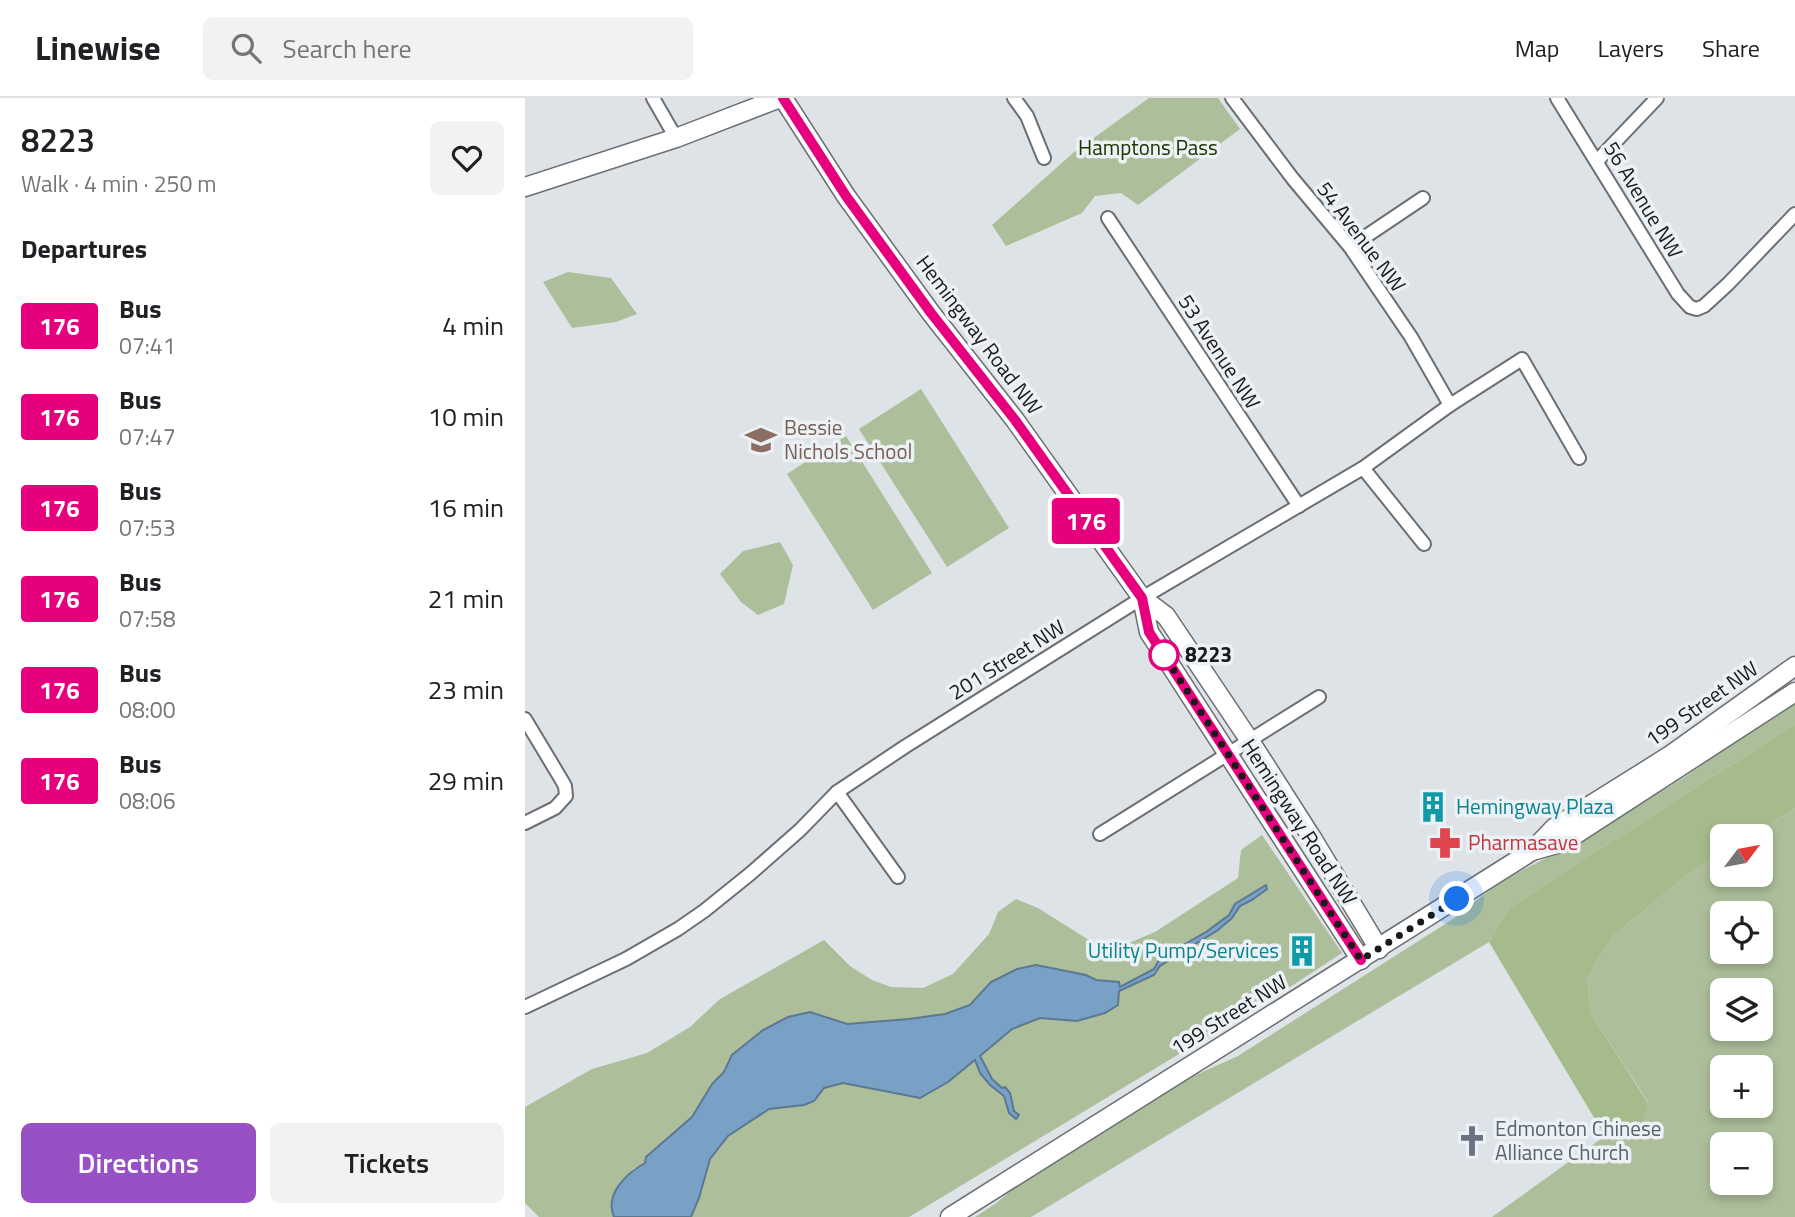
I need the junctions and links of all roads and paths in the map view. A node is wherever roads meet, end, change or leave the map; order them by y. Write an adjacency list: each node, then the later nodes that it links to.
1 (653, 98): 7 (street)
2 (782, 98): 7 (street); 20 (street, Hemingway Road NW)
3 (1014, 98): 8 (street)
4 (1557, 98): 9 (street, 56 Avenue NW)
5 (1657, 98): 9 (street)
6 (1234, 99): 14 (street, 54 Avenue NW)
7 (676, 138): 10 (street)
8 (1044, 158)
9 (1597, 161): 12 (street, 56 Avenue NW)
10 (525, 187)
11 (1423, 198): 14 (street)
12 (1795, 214)
13 (1108, 218): 18 (street, 53 Avenue NW)
14 (1350, 247): 15 (street, 54 Avenue NW)
15 (1450, 405): 16 (street, 201 Street NW); 17 (street, 201 Street NW)
16 (1579, 458)
17 (1363, 468): 18 (street, 201 Street NW); 19 (street)
18 (1299, 506): 20 (street, 201 Street NW)
19 (1424, 544)
20 (1142, 598): 25 (street, Hemingway Road NW); 26 (street, Hemingway Road NW); 27 (street, 201 Street NW)
21 (1795, 666): 30 (street, 199 Street NW)
22 (1795, 692): 30 (street, 199 Street NW)
23 (1319, 697): 25 (street)
24 (525, 719): 28 (street)
25 (1250, 741): 26 (street); 32 (street, Hemingway Road NW)
26 (1228, 754): 29 (street); 33 (street, Hemingway Road NW)
27 (837, 792): 31 (street); 34 (street, 201 Street NW)
28 (525, 822)
29 (1100, 834)
30 (1532, 851): 32 (street, 199 Street NW)
31 (898, 877)
32 (1379, 949): 33 (street, 199 Street NW)
33 (1361, 960): 35 (street, 199 Street NW)
34 (525, 1007)
35 (950, 1217)

